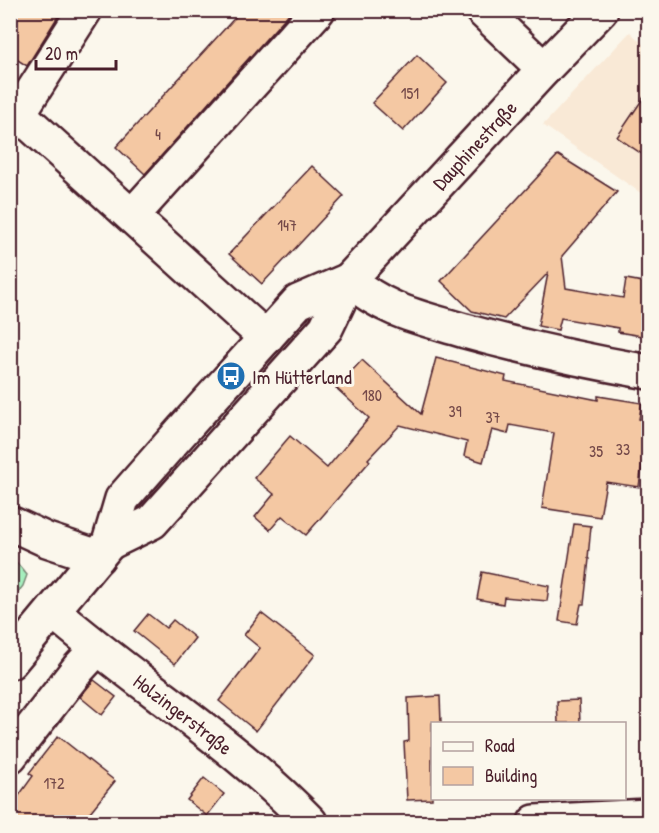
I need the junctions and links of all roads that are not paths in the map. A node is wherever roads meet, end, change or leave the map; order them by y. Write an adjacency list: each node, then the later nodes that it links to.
1 (85, 10): 6 (main road)
2 (318, 10): 7 (main road)
3 (482, 10): 5 (main road)
4 (601, 10): 5 (main road, Dauphinestraße)
5 (544, 69): 8 (main road, Dauphinestraße)
6 (15, 109): 7 (main road)
7 (132, 216): 9 (main road)
8 (349, 280): 9 (main road, Dauphinestraße); 10 (main road); 12 (main road, Dauphinestraße)
9 (266, 338): 12 (main road, Dauphinestraße)
10 (648, 372)
11 (10, 524): 12 (main road)
12 (104, 550): 13 (main road, Dauphinestraße)
13 (53, 611): 14 (main road, Holzingerstraße); 15 (main road, Dauphinestraße)
14 (99, 651): 16 (main road); 18 (main road, Holzingerstraße)
15 (10, 662)
16 (10, 756)
17 (648, 816): 19 (main road)
18 (310, 822)
19 (535, 822)

